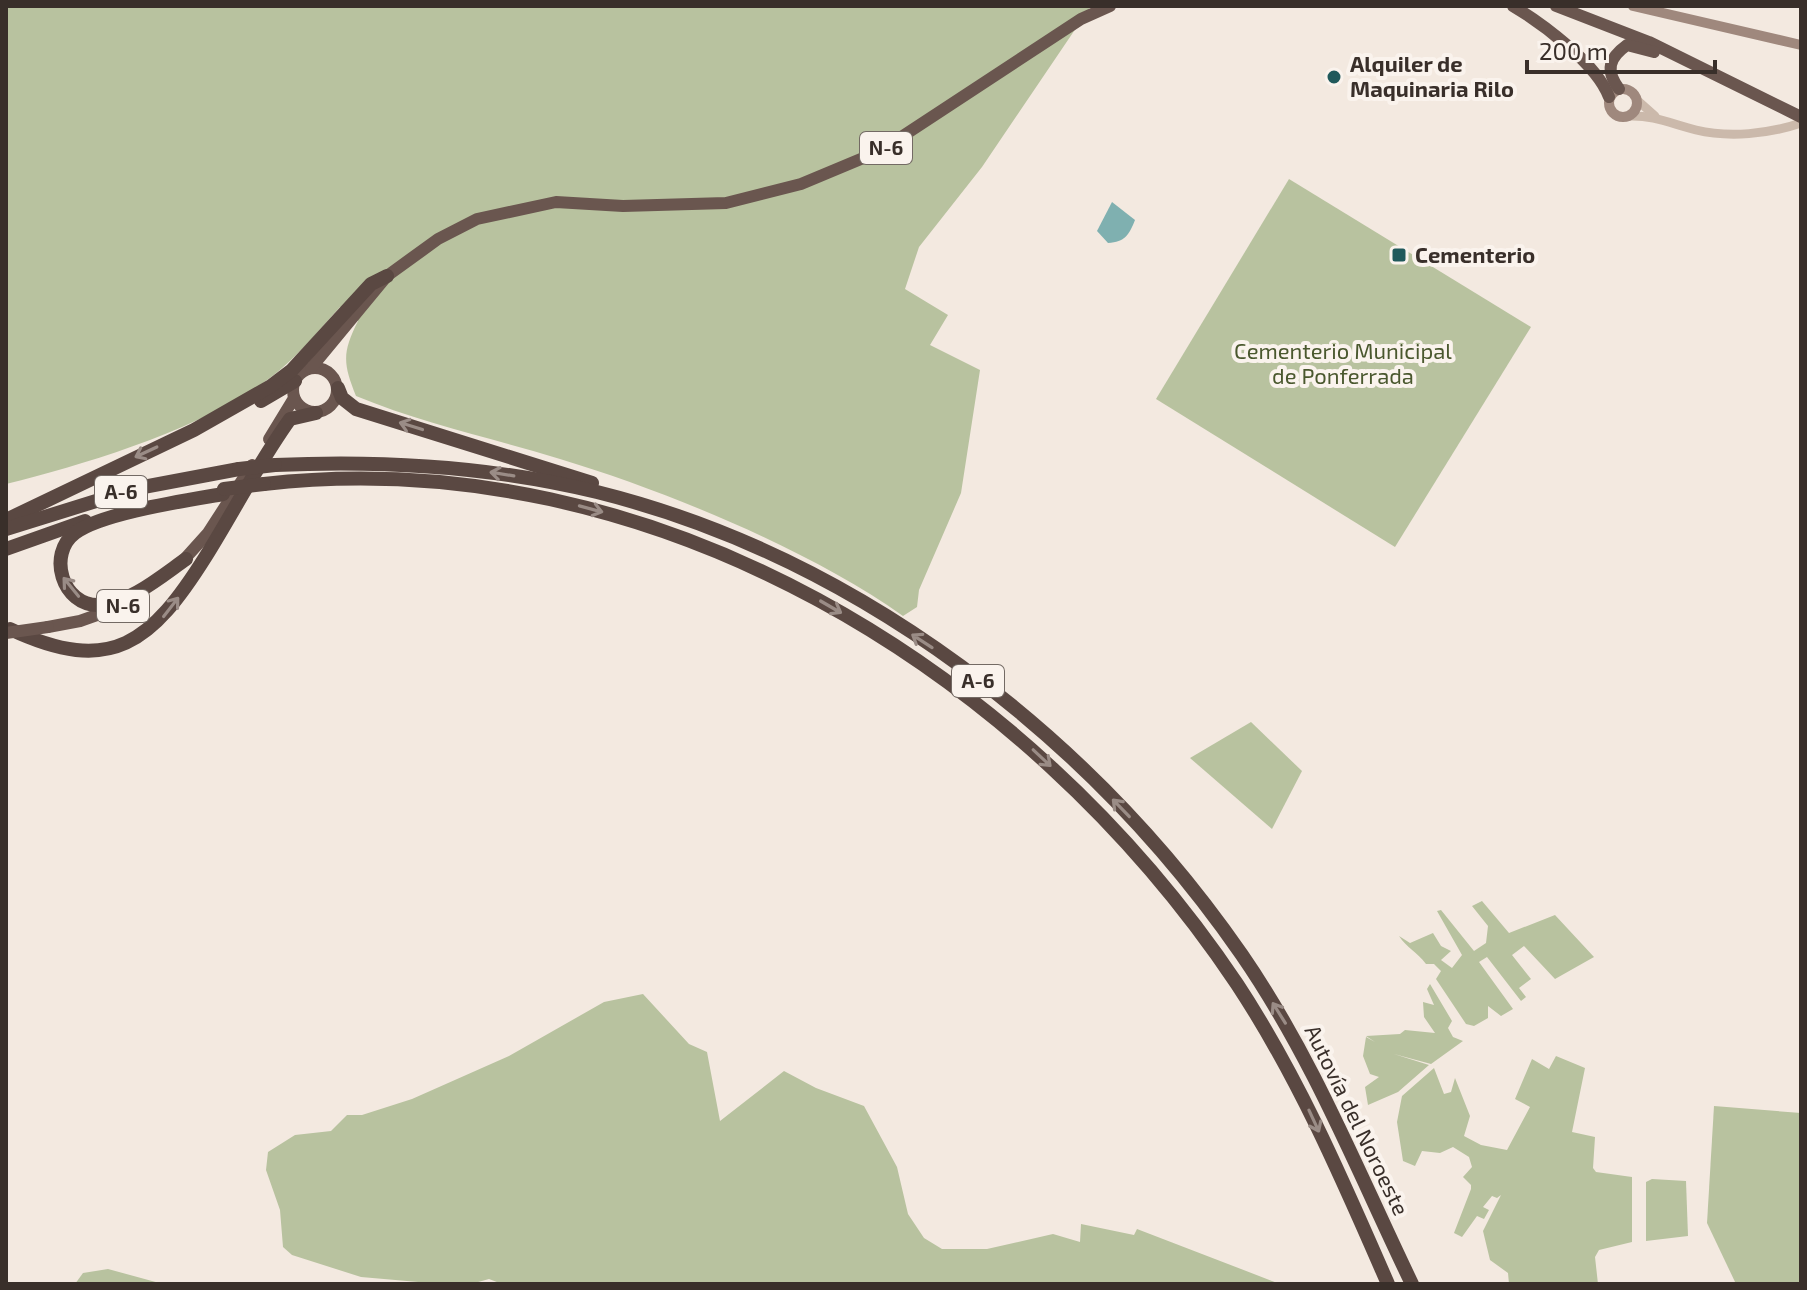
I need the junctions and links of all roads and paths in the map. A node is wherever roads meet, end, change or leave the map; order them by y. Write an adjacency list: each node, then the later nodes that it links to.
1 (1110, 6): 12 (highway, N-6)
2 (1513, 6): 7 (highway)
3 (1556, 6): 6 (highway)
4 (1633, 6): 5 (main road)
5 (1801, 45)
6 (1743, 86): 7 (highway); 11 (highway)
7 (1614, 93): 8 (main road); 9 (main road)
8 (1637, 100): 9 (main road); 10 (street)
9 (1629, 116): 10 (street)
10 (1657, 118): 11 (street)
11 (1799, 118)
12 (387, 276): 13 (highway, N-6); 19 (highway)
13 (337, 340): 14 (highway, N-6); 16 (highway)
14 (311, 368): 15 (highway, N-6); 16 (highway)
15 (295, 381): 17 (highway, N-6); 19 (highway)
16 (336, 383): 18 (highway, N-6); 26 (highway, one-way to 16)
17 (294, 398): 18 (highway); 20 (highway, N-6)
18 (310, 411): 20 (highway, N-6); 27 (highway, one-way to 18)
19 (194, 430): 22 (highway, one-way to 22)
20 (271, 436): 25 (highway, N-6)
21 (224, 492): 24 (highway, Autovía del Noroeste / A-6); 25 (highway, one-way to 21); 28 (highway, Autovía del Noroeste / A-6, one-way to 28, bridge)
22 (6, 520)
23 (6, 529): 26 (highway, Autovía del Noroeste / A-6, one-way to 23, bridge)
24 (6, 549)
25 (186, 559): 27 (highway, N-6, bridge)
26 (823, 582): 29 (highway, Autovía del Noroeste / A-6, one-way to 26)
27 (6, 630)
28 (1388, 1284)
29 (1412, 1284)

